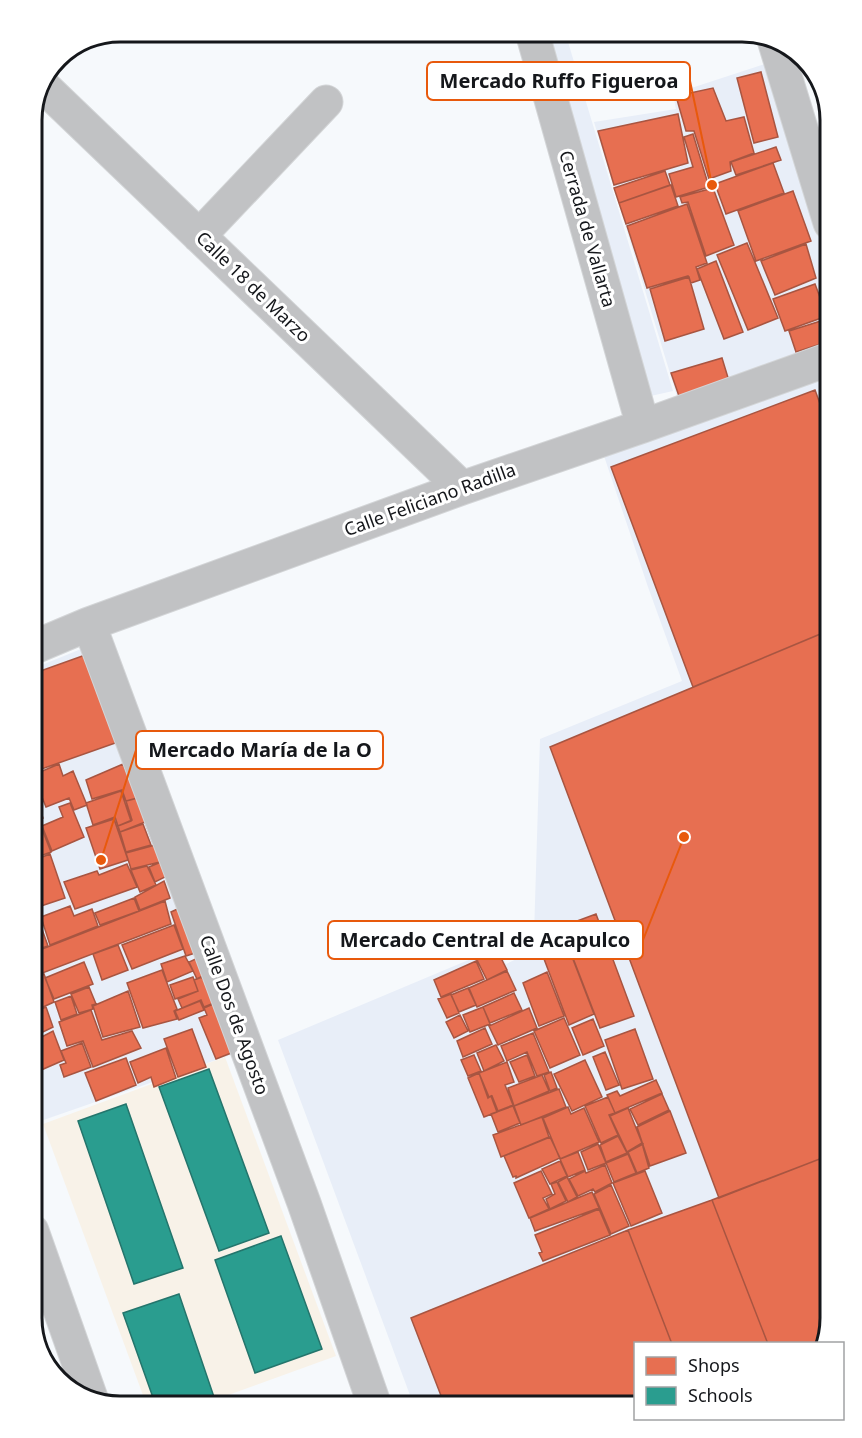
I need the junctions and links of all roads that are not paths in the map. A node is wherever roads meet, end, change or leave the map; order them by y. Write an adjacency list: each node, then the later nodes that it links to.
1 (535, 42): 8 (street, Cerrada de Vallarta)
2 (777, 50): 5 (street)
3 (48, 91): 6 (street, Calle 18 de Marzo)
4 (326, 102): 6 (street)
5 (820, 188)
6 (200, 236): 9 (street, Calle 18 de Marzo)
7 (820, 363): 8 (street, Calle Feliciano Radilla)
8 (643, 426): 9 (street, Calle Feliciano Radilla)
9 (462, 488): 10 (street, Calle Feliciano Radilla)
10 (89, 624): 11 (street, Calle Feliciano Radilla); 14 (street, Calle Dos de Agosto)
11 (42, 644)
12 (42, 1259): 13 (street)
13 (88, 1389)
14 (371, 1396)

